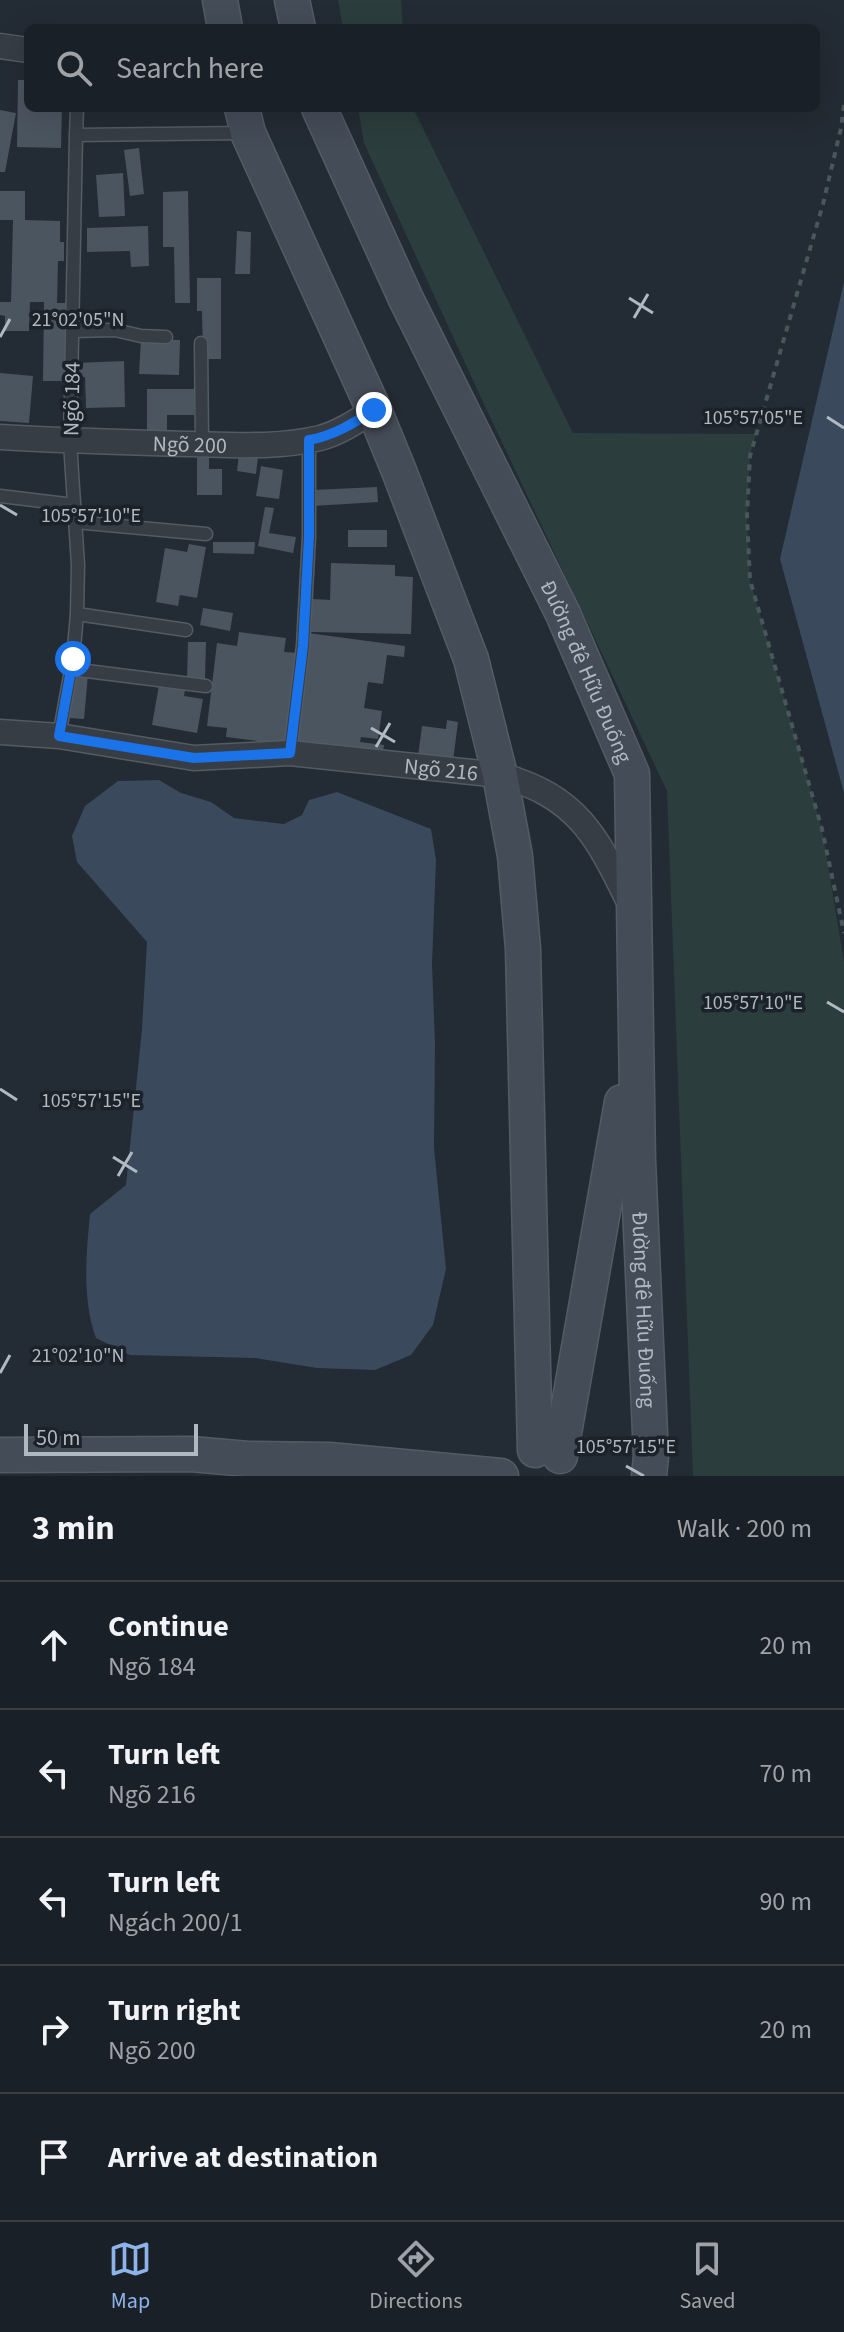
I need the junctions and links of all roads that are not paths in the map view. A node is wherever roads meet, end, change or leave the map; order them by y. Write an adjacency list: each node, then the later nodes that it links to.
1 (220, 0): 3 (main road)
2 (292, 0): 4 (main road)
3 (224, 24)
4 (297, 24)
5 (0, 46): 6 (street)
6 (24, 49)
7 (77, 112): 10 (lane, Ngõ 184)
8 (321, 112): 31 (main road, Đường đê Hữu Đuống)
9 (245, 120): 10 (lane); 14 (main road)
10 (76, 135): 11 (lane, Ngõ 184)
11 (72, 331): 12 (lane); 17 (lane, Ngõ 184)
12 (166, 337)
13 (201, 343): 18 (lane)
14 (374, 410): 16 (street, Ngõ 200); 30 (main road)
15 (0, 437): 17 (street, Ngõ 200)
16 (309, 440): 18 (street, Ngõ 200); 29 (lane)
17 (70, 442): 18 (street, Ngõ 200); 20 (lane, Ngõ 184)
18 (202, 444)
19 (0, 496): 20 (lane)
20 (74, 505): 21 (lane, Ngõ 184)
21 (75, 522): 22 (lane); 23 (lane, Ngõ 184)
22 (206, 534)
23 (77, 614): 24 (lane); 25 (lane, Ngõ 184)
24 (186, 630)
25 (71, 669): 26 (lane); 28 (lane, Ngõ 184)
26 (206, 686)
27 (0, 732): 28 (street, Ngõ 216)
28 (59, 736): 29 (street, Ngõ 216)
29 (290, 753): 30 (street, Ngõ 216)
30 (500, 775): 31 (street, Ngõ 216); 34 (main road)
31 (634, 912): 32 (main road, Đường đê Hữu Đuống)
32 (636, 1020): 34 (main road); 38 (main road, Đường đê Hữu Đuống)
33 (0, 1455): 35 (main road)
34 (555, 1461): 37 (main road)
35 (248, 1467): 36 (main road)
36 (501, 1476)
37 (511, 1476)
38 (649, 1476)

